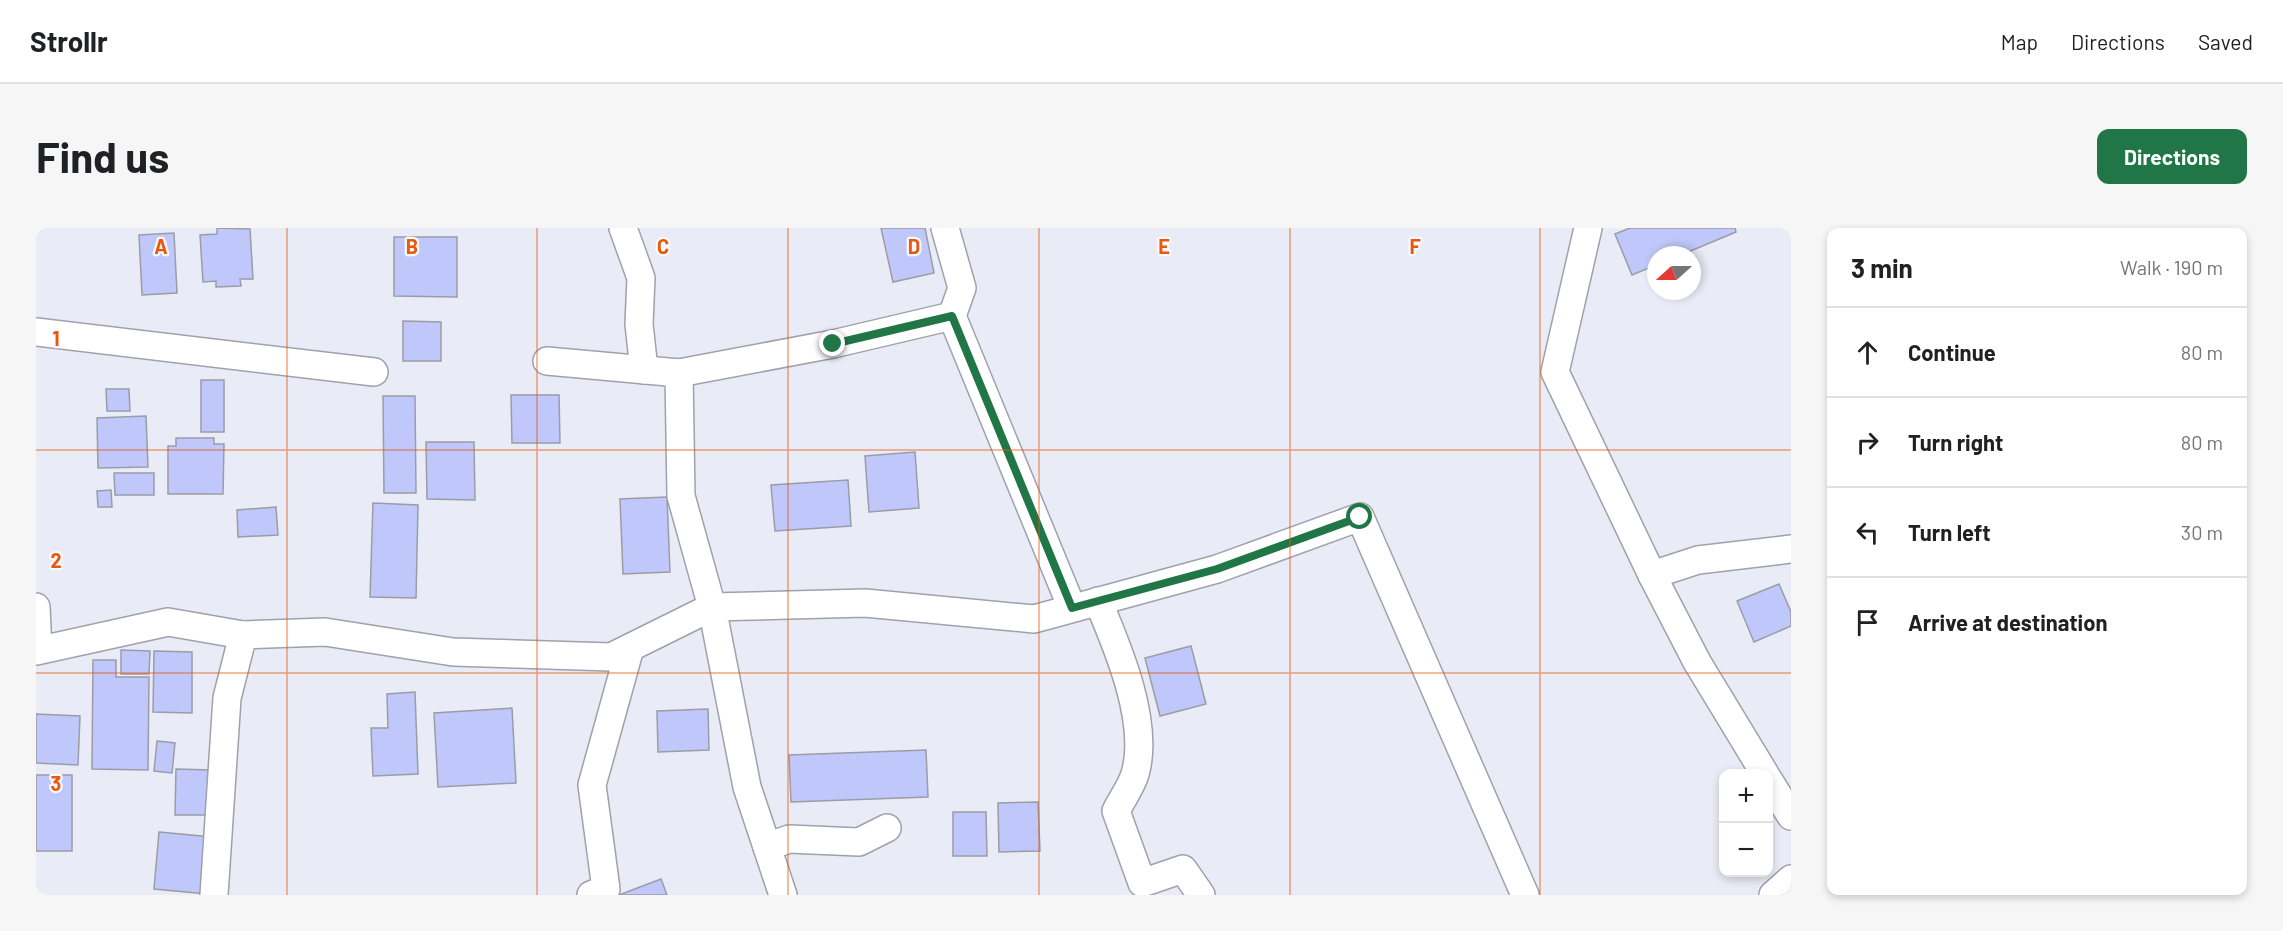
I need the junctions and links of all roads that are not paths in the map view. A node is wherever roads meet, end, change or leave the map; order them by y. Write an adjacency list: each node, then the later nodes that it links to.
1 (623, 228): 7 (street)
2 (945, 228): 4 (street)
3 (1588, 228): 11 (street)
4 (952, 316): 9 (street); 15 (street)
5 (36, 332): 8 (street)
6 (547, 361): 7 (street)
7 (644, 370): 9 (street)
8 (374, 372)
9 (679, 373): 14 (street)
10 (1791, 549): 11 (street)
11 (1652, 575): 19 (street)
12 (1098, 601): 15 (street); 28 (street); 29 (street)
13 (36, 607): 18 (street)
14 (712, 607): 15 (street); 17 (street); 23 (street)
15 (1072, 608)
16 (243, 635): 17 (street); 18 (street); 25 (street)
17 (630, 648): 26 (street)
18 (37, 650)
19 (1762, 769)
20 (1773, 787): 21 (street)
21 (1791, 816)
22 (886, 828): 23 (street)
23 (767, 847): 27 (street)
24 (1791, 879): 30 (street)
25 (214, 895)
26 (591, 895)
27 (783, 895)
28 (1201, 895)
29 (1525, 895)
30 (1773, 895)

